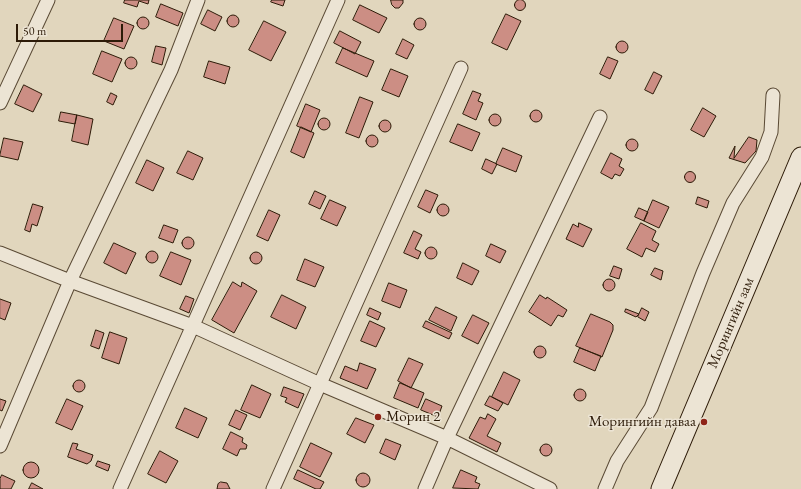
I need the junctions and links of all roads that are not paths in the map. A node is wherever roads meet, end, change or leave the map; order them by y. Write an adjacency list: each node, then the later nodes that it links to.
1 (48, 0): 6 (street)
2 (198, 0): 10 (street)
3 (338, 0): 11 (street)
4 (461, 68): 12 (street)
5 (773, 95): 19 (street)
6 (0, 103)
7 (600, 117): 13 (street)
8 (801, 157): 20 (main road, Морингийн зам)
9 (0, 253): 10 (street)
10 (70, 281): 11 (street); 14 (street)
11 (193, 326): 12 (street); 15 (street)
12 (320, 384): 13 (street); 16 (street)
13 (447, 438): 17 (street); 18 (street)
14 (0, 446)
15 (120, 489)
16 (273, 489)
17 (425, 489)
18 (550, 489)
19 (605, 489)
20 (661, 489)

